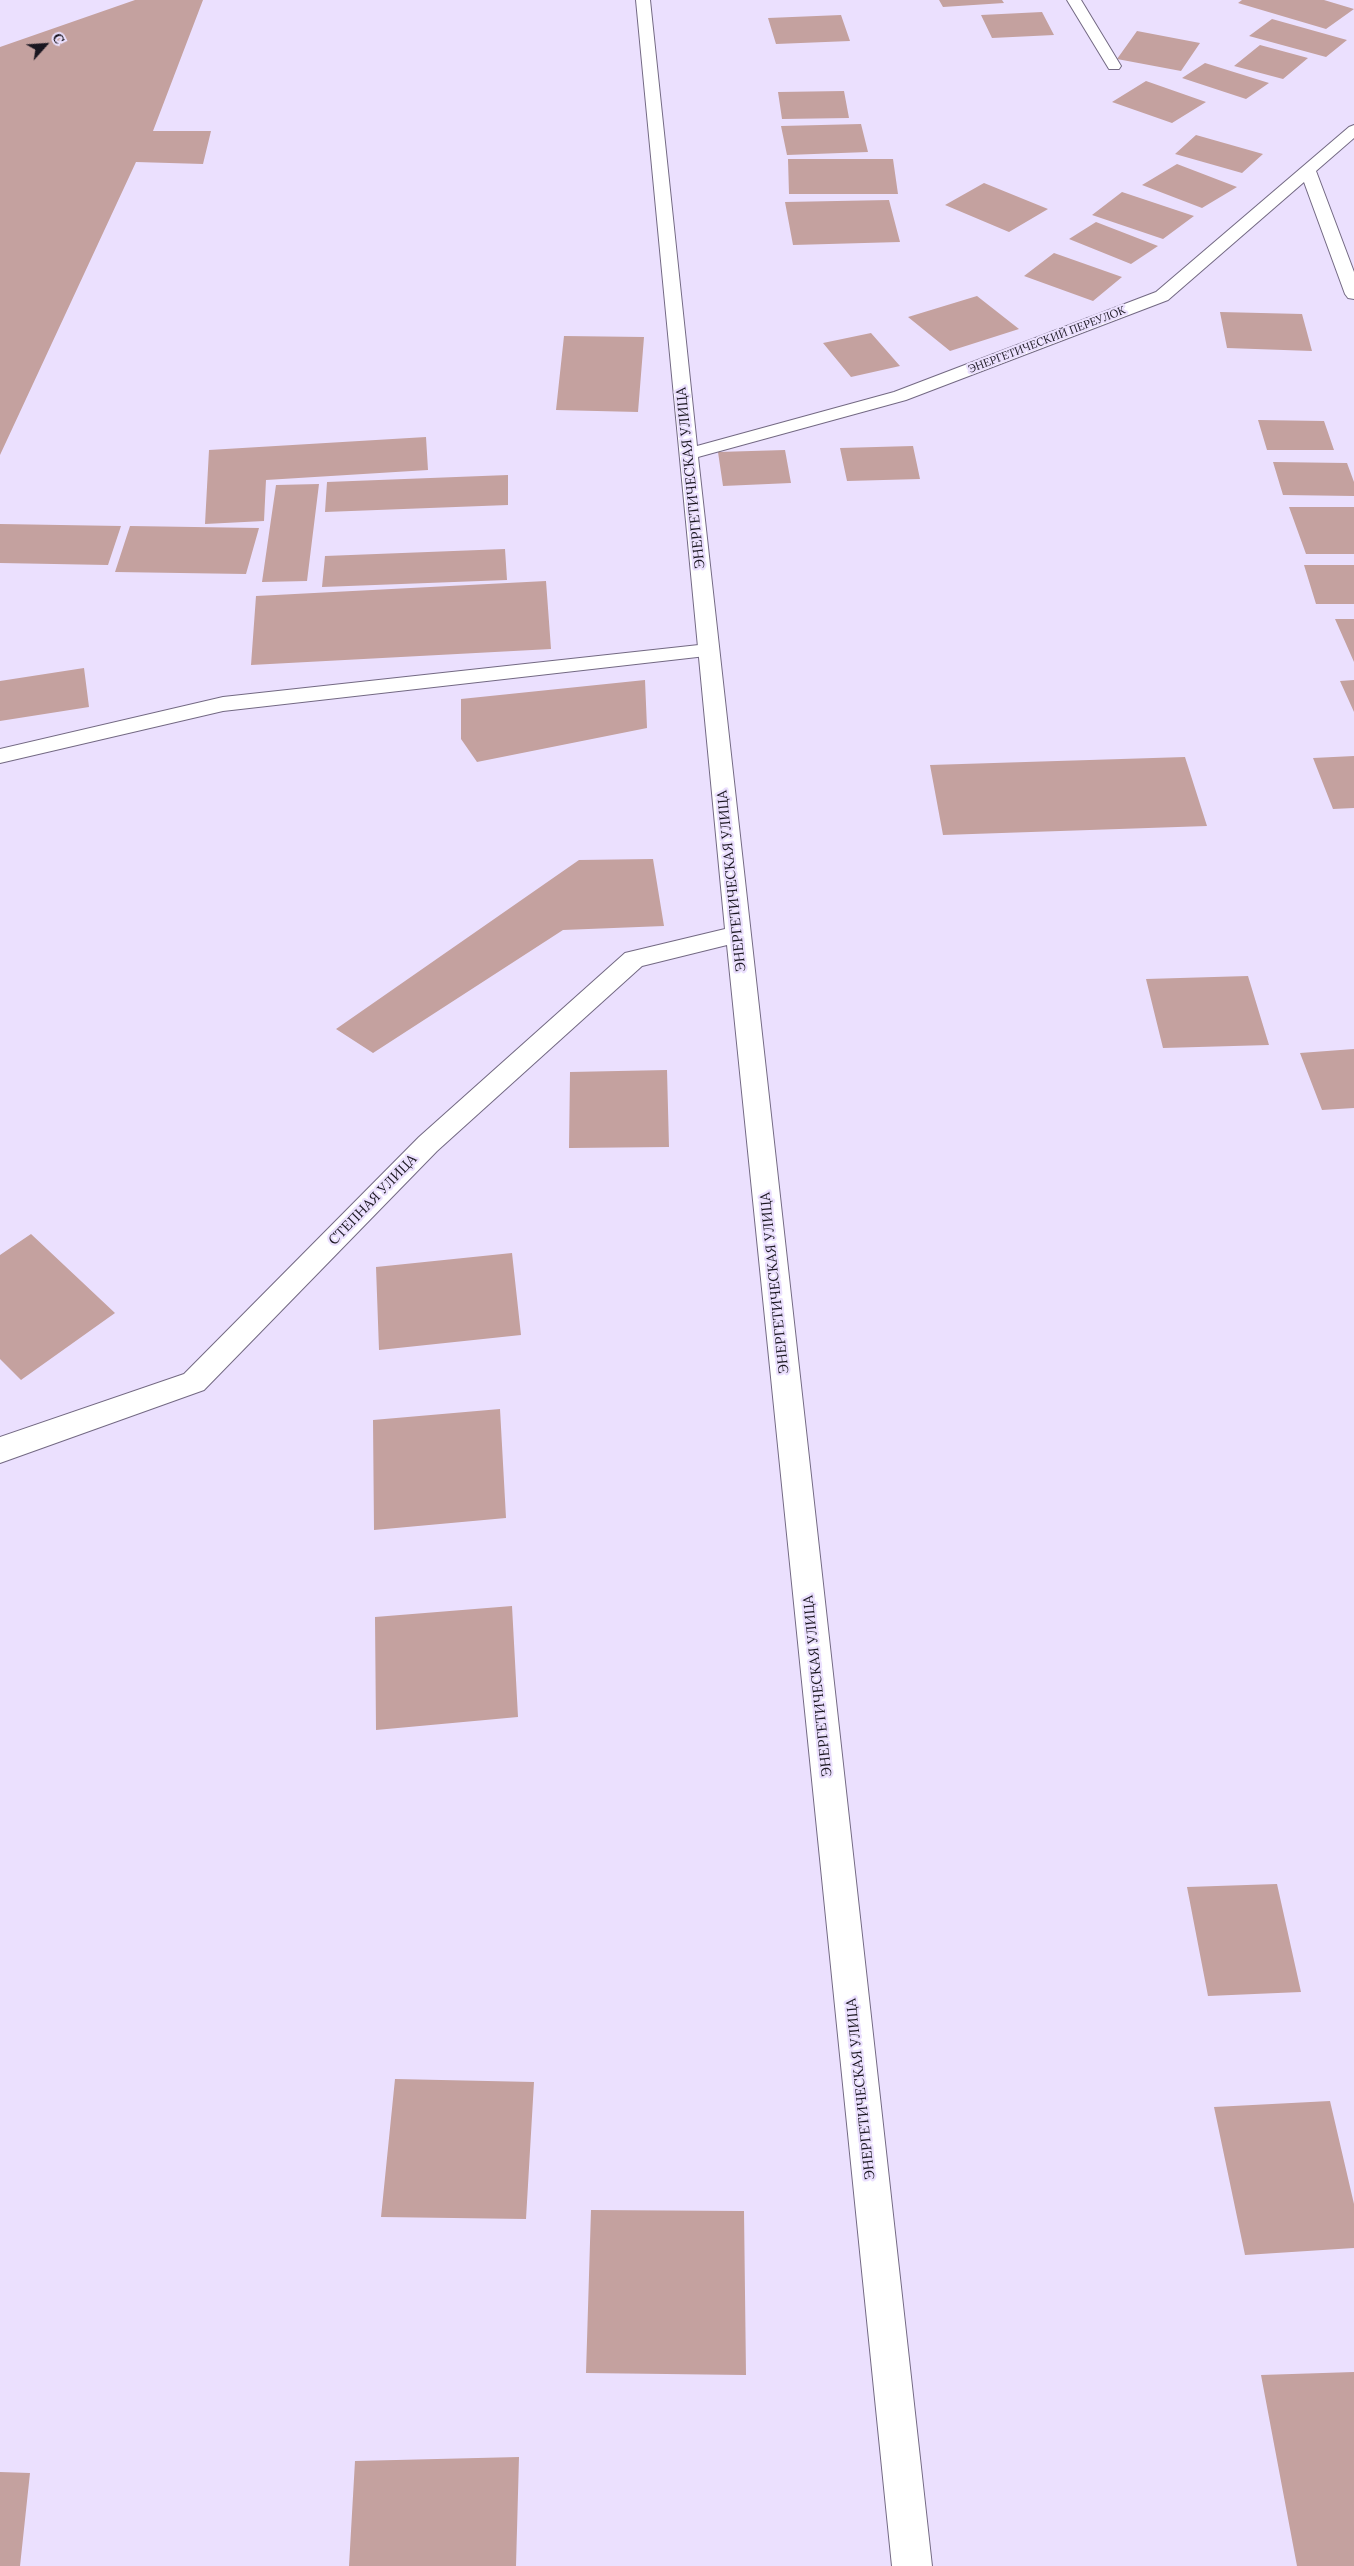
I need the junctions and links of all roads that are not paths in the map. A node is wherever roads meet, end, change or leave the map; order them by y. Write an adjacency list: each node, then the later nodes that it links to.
1 (643, 0): 7 (street, ЭНЕРГЕТИЧЕСКАЯ УЛИЦА)
2 (1074, 0): 3 (street)
3 (1114, 66)
4 (1354, 130): 5 (street, ЭНЕРГЕТИЧЕСКИЙ ПЕРЕУЛОК)
5 (1307, 170): 6 (street); 7 (street, ЭНЕРГЕТИЧЕСКИЙ ПЕРЕУЛОК)
6 (1354, 294)
7 (688, 454): 8 (street, ЭНЕРГЕТИЧЕСКАЯ УЛИЦА)
8 (708, 650): 9 (street); 10 (street, ЭНЕРГЕТИЧЕСКАЯ УЛИЦА)
9 (0, 756)
10 (738, 934): 11 (street, СТЕПНАЯ УЛИЦА); 12 (street, ЭНЕРГЕТИЧЕСКАЯ УЛИЦА)
11 (0, 1450)
12 (912, 2566)

